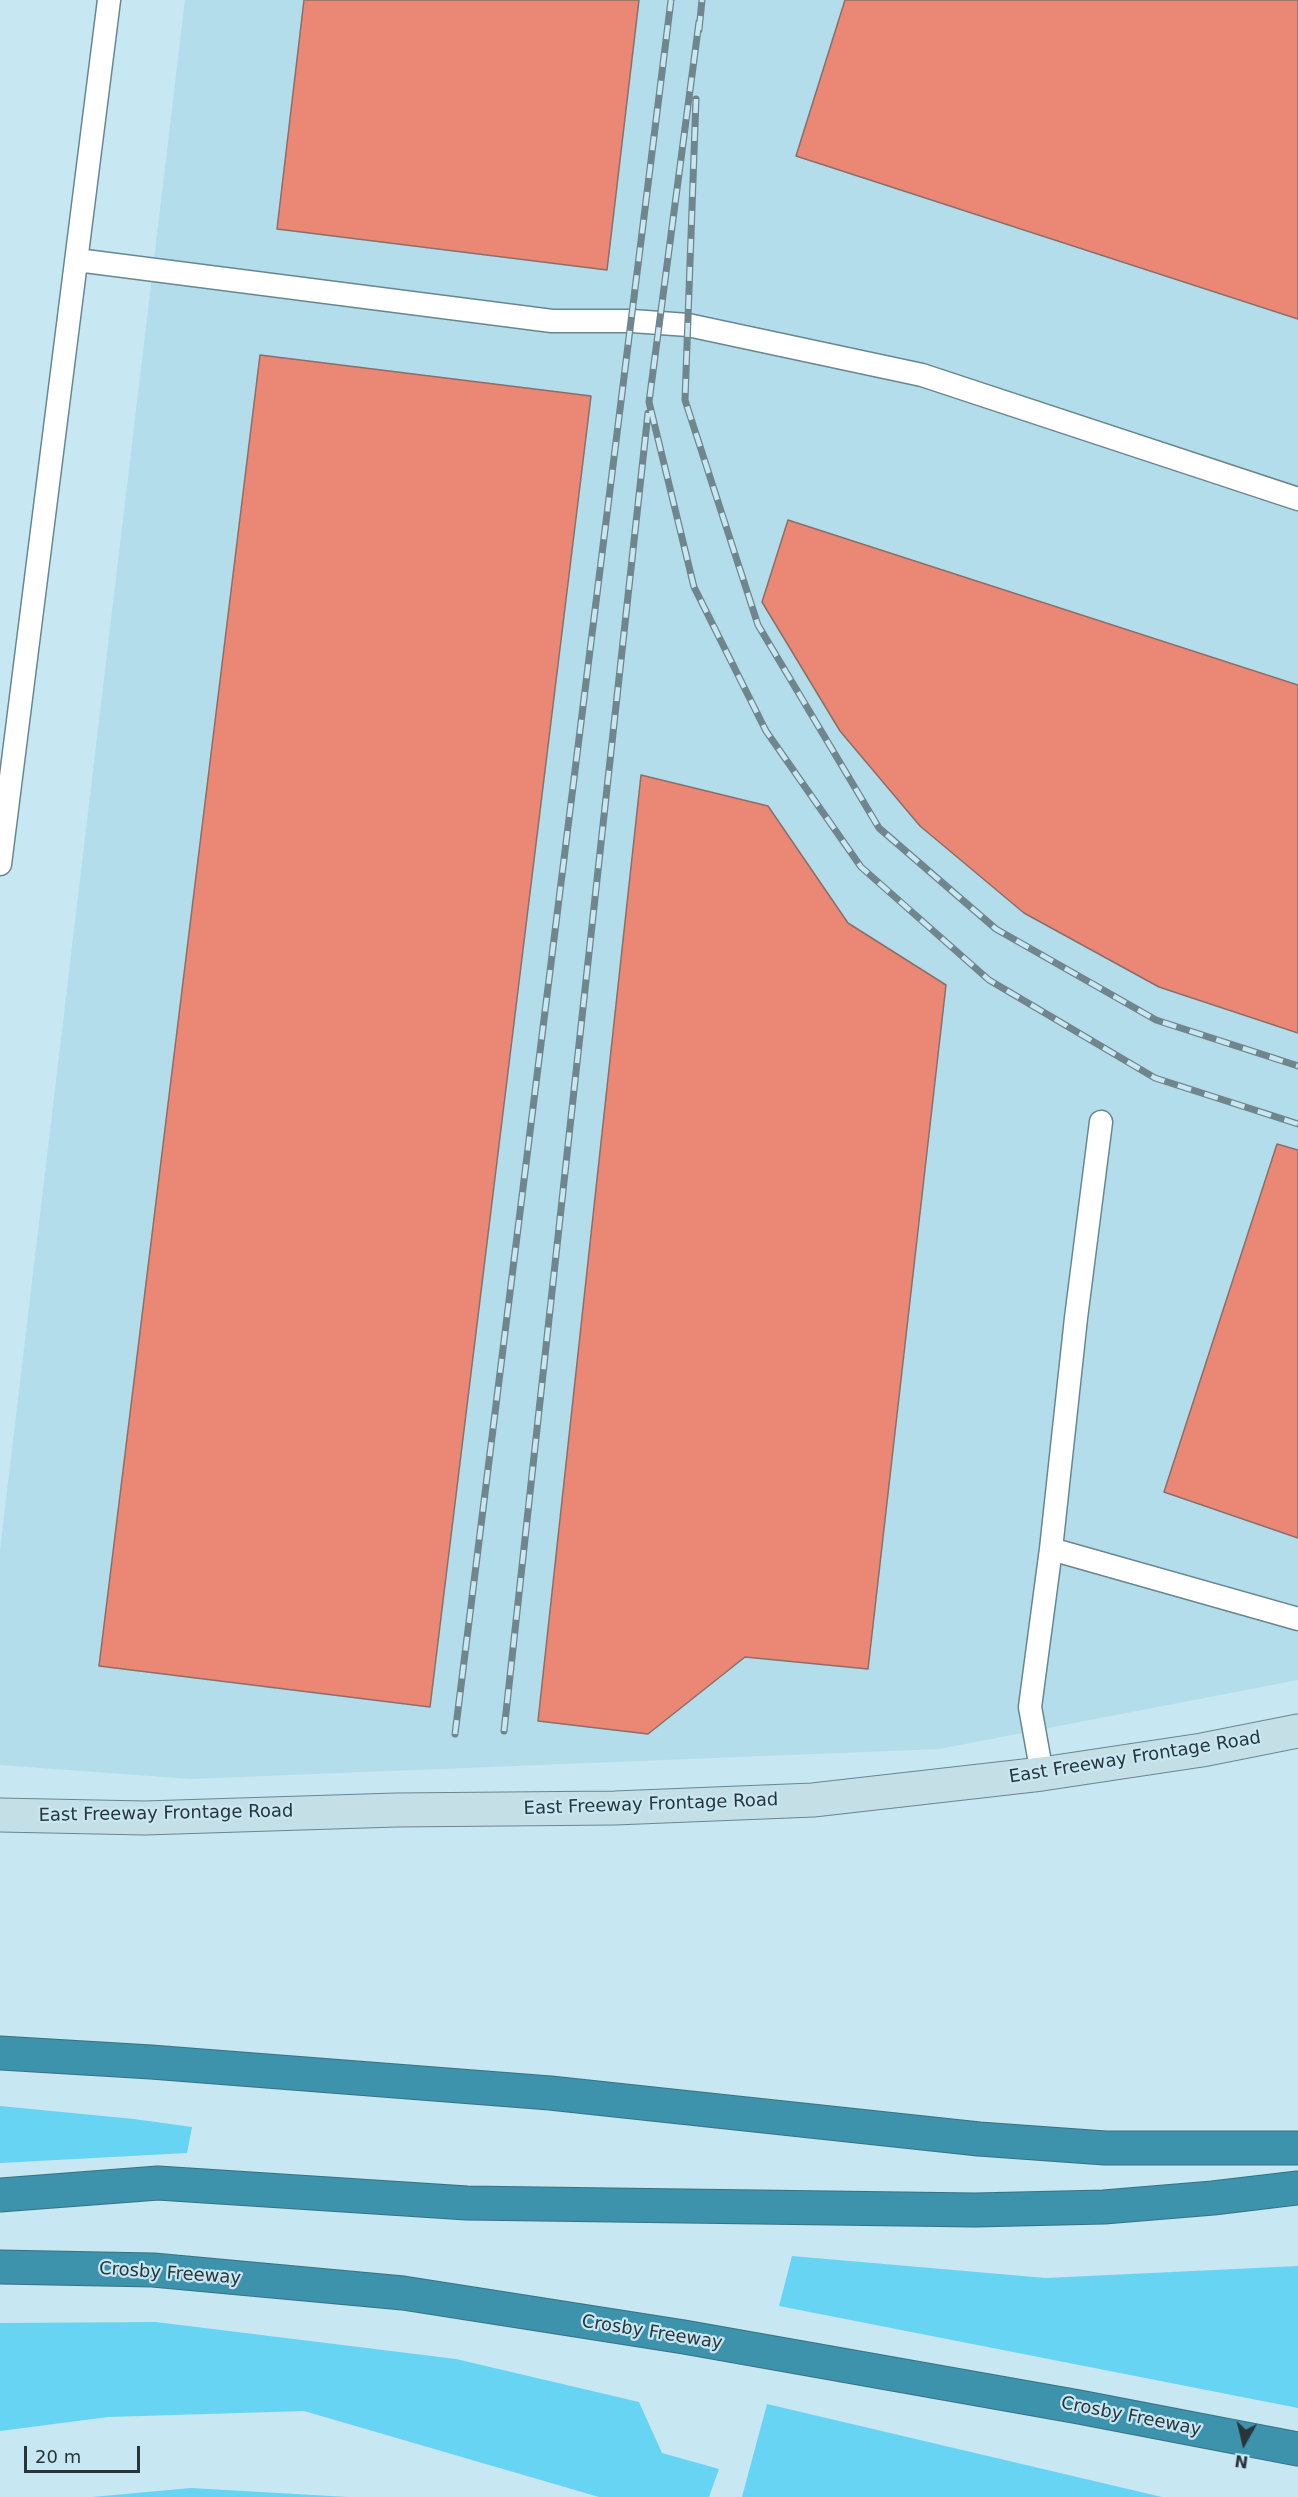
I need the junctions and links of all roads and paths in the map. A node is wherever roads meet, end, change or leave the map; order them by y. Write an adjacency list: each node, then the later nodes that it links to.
1 (109, 0): 2 (lane)
2 (76, 260): 3 (lane); 4 (lane)
3 (1298, 499)
4 (0, 864)
5 (1101, 1122): 6 (lane)
6 (1051, 1549): 7 (lane); 9 (lane)
7 (1298, 1619)
8 (1298, 1731): 9 (main road, East Freeway Frontage Road)
9 (1042, 1774): 10 (main road, East Freeway Frontage Road)
10 (0, 1815)
11 (0, 2053): 12 (highway)
12 (1298, 2148)
13 (1298, 2188): 14 (highway)
14 (0, 2195)
15 (0, 2267): 16 (highway, Crosby Freeway)
16 (1298, 2449)

